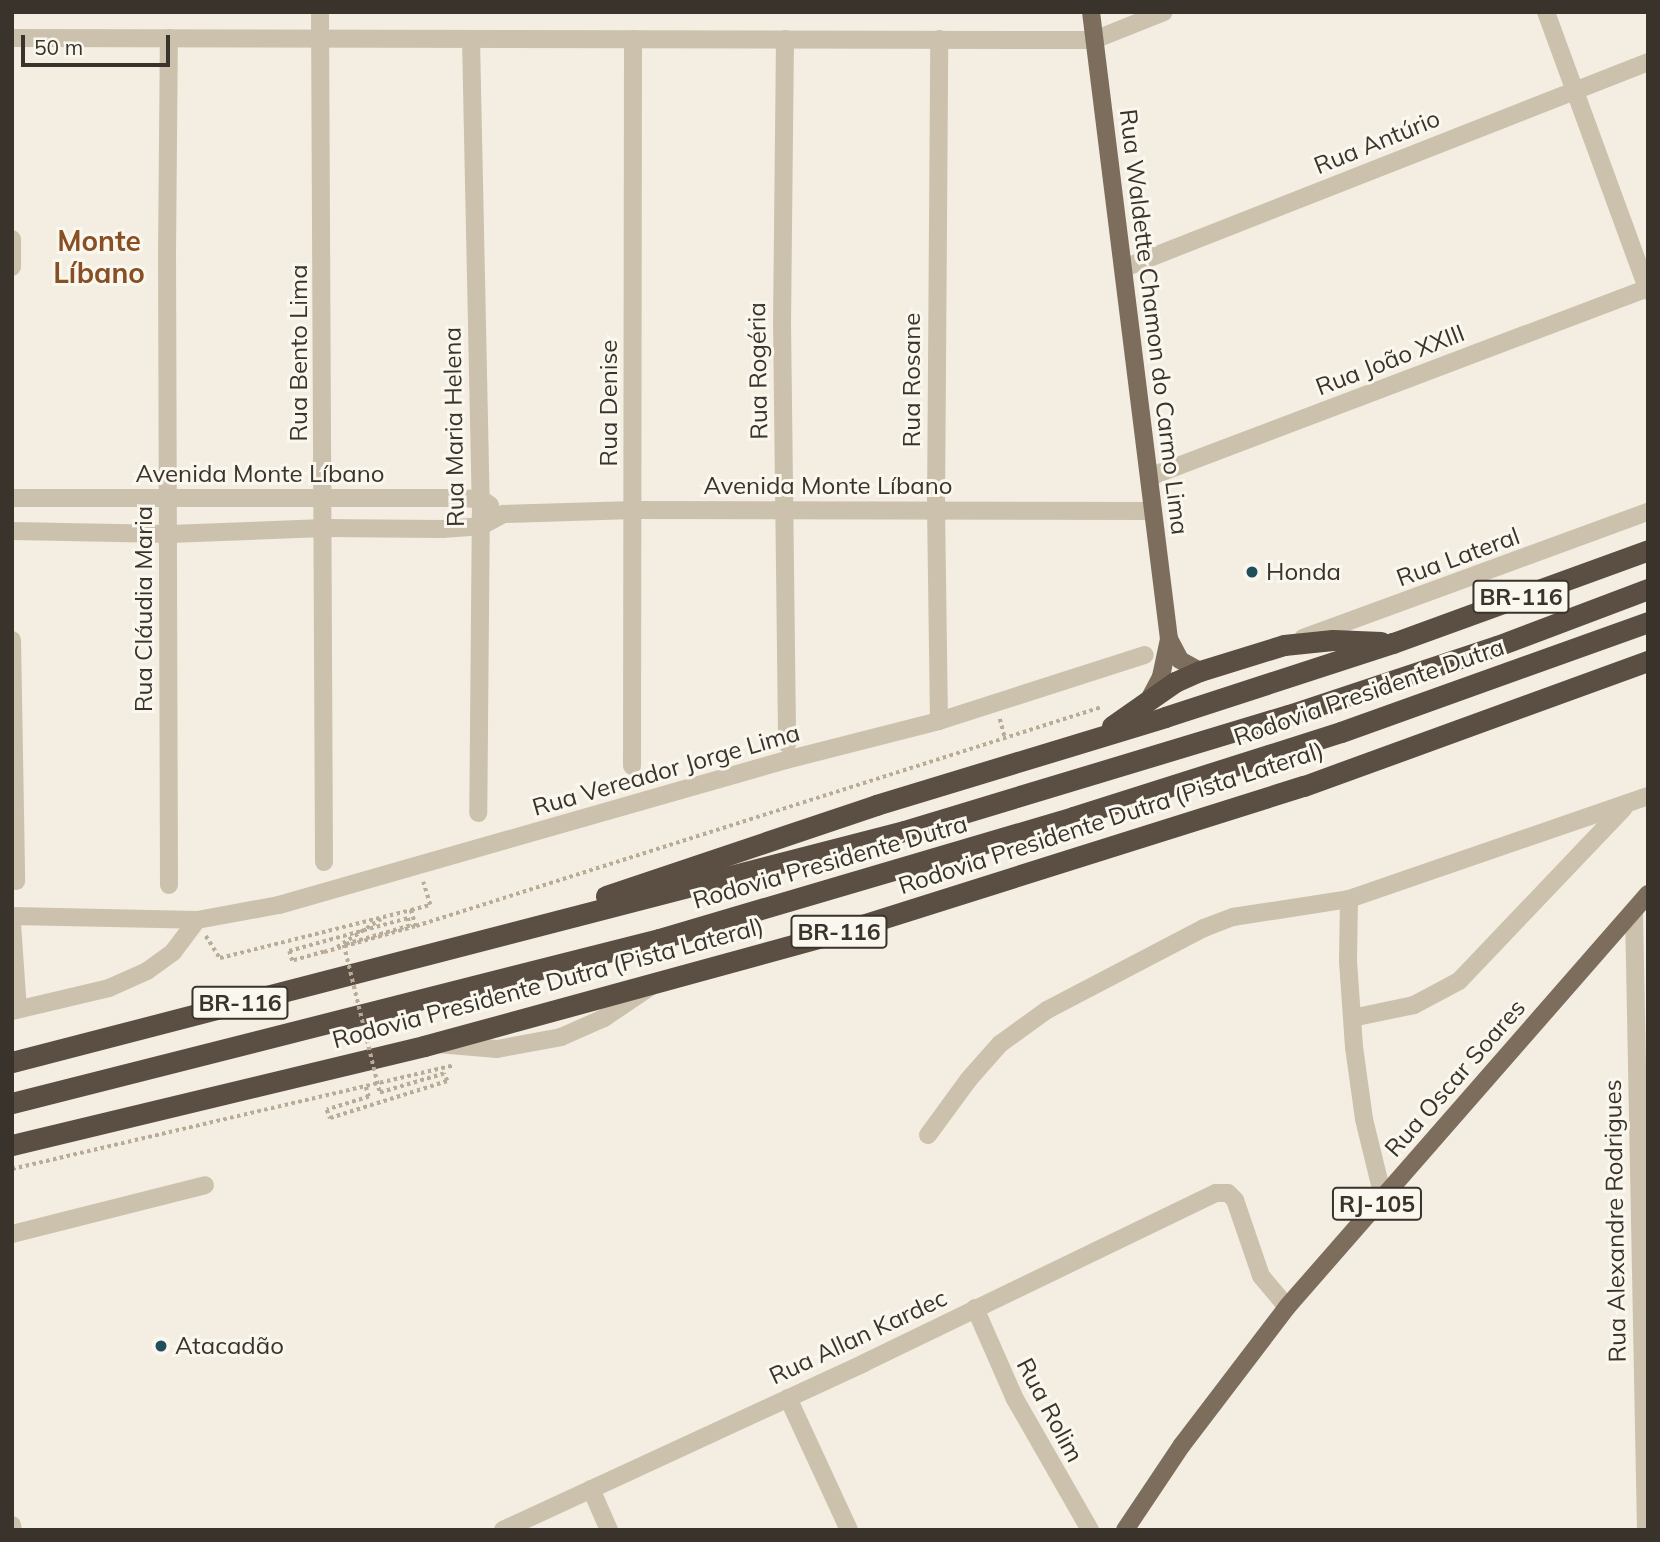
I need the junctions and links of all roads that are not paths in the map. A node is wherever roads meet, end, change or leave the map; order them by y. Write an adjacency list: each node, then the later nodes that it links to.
1 (320, 12): 7 (street, Rua Bento Lima)
2 (1091, 12): 12 (main road, Rua Waldette Chamon do Carmo Lima)
3 (1164, 12): 12 (street)
4 (1546, 12): 14 (street)
5 (12, 38): 6 (street)
6 (170, 38): 7 (street); 21 (street, Rua Cláudia Maria)
7 (320, 39): 8 (street); 22 (street, Rua Bento Lima)
8 (471, 39): 9 (street); 23 (street, Rua Maria Helena)
9 (633, 39): 10 (street); 24 (street, Rua Denise)
10 (785, 39): 11 (street); 26 (street, Rua Rogéria)
11 (939, 39): 12 (street); 25 (street, Rua Rosane)
12 (1094, 40): 17 (main road, Rua Waldette Chamon do Carmo Lima)
13 (1648, 62): 14 (street, Rua Antúrio)
14 (1574, 91): 17 (street, Rua Antúrio); 18 (street)
15 (12, 239): 16 (street)
16 (12, 267)
17 (1124, 268): 19 (main road, Rua Waldette Chamon do Carmo Lima)
18 (1648, 289): 19 (street, Rua João XXIII)
19 (1149, 477): 27 (main road, Rua Waldette Chamon do Carmo Lima)
20 (12, 498): 21 (street, Avenida Monte Líbano)
21 (169, 499): 22 (street, Avenida Monte Líbano); 33 (street, Rua Cláudia Maria)
22 (324, 499): 23 (street, Avenida Monte Líbano); 31 (street, Rua Bento Lima)
23 (481, 499): 29 (street); 30 (street, Rua Maria Helena)
24 (634, 510): 26 (street, Avenida Monte Líbano); 29 (street, Avenida Monte Líbano); 50 (street, Rua Denise)
25 (936, 510): 26 (street, Avenida Monte Líbano); 27 (street, Avenida Monte Líbano); 47 (street, Rua Rosane)
26 (785, 511): 49 (street, Rua Rogéria)
27 (1153, 511): 37 (main road, Rua Waldette Chamon do Carmo Lima)
28 (1648, 512): 40 (street, Rua Lateral)
29 (504, 514): 30 (street, Avenida Monte Líbano)
30 (481, 526): 31 (street, Avenida Monte Líbano); 53 (street, Rua Maria Helena)
31 (324, 528): 33 (street, Avenida Monte Líbano); 54 (street, Rua Bento Lima)
32 (12, 531): 33 (street, Avenida Monte Líbano)
33 (169, 534): 56 (street, Rua Cláudia Maria)
34 (1648, 550): 39 (highway, BR-116)
35 (1648, 589): 63 (highway, Rodovia Presidente Dutra / BR-116)
36 (1648, 622): 67 (highway, Rodovia Presidente Dutra / BR-116)
37 (1169, 639): 44 (main road); 46 (main road, Rua Waldette Chamon do Carmo Lima)
38 (12, 640): 55 (street)
39 (1393, 643): 40 (highway); 48 (highway, BR-116)
40 (1284, 645): 44 (highway)
41 (1145, 655): 47 (street, Rua Vereador Jorge Lima)
42 (1648, 661): 45 (highway, Rodovia Presidente Dutra (Pista Lateral) / BR-116)
43 (1648, 668): 45 (highway)
44 (1200, 671): 46 (highway)
45 (1623, 671): 69 (highway, Rodovia Presidente Dutra (Pista Lateral) / BR-116)
46 (1150, 698): 48 (highway)
47 (939, 721): 61 (street, Rua Vereador Jorge Lima)
48 (1088, 741): 63 (highway, BR-116)
49 (787, 744)
50 (632, 766)
51 (1648, 796): 52 (street)
52 (1627, 805): 58 (street); 65 (street)
53 (478, 813)
54 (324, 862)
55 (16, 881)
56 (169, 885)
57 (1648, 894): 59 (main road, Rua Oscar Soares / RJ-105)
58 (1349, 898): 65 (street); 68 (street)
59 (1634, 911): 71 (main road, Rua Oscar Soares / RJ-105); 82 (street, Rua Alexandre Rodrigues)
60 (12, 916): 61 (street, Rua Vereador Jorge Lima)
61 (197, 920): 64 (street)
62 (12, 924): 64 (street)
63 (469, 945): 66 (highway, Rodovia Presidente Dutra / BR-116)
64 (15, 1010)
65 (1352, 1018): 71 (street)
66 (12, 1062)
67 (12, 1103)
68 (928, 1135)
69 (12, 1145)
70 (205, 1185): 72 (street)
71 (1383, 1198): 73 (main road, Rua Oscar Soares / RJ-105)
72 (12, 1234)
73 (1287, 1307): 74 (street, Rua Allan Kardec); 81 (main road, Rua Oscar Soares / RJ-105)
74 (975, 1308): 75 (street, Rua Allan Kardec); 80 (street, Rua Rolim)
75 (788, 1398): 76 (street, Rua Allan Kardec); 79 (street)
76 (590, 1489): 77 (street, Rua Allan Kardec); 78 (street)
77 (503, 1530)
78 (609, 1530)
79 (849, 1530)
80 (1090, 1530)
81 (1125, 1530)
82 (1646, 1530)

